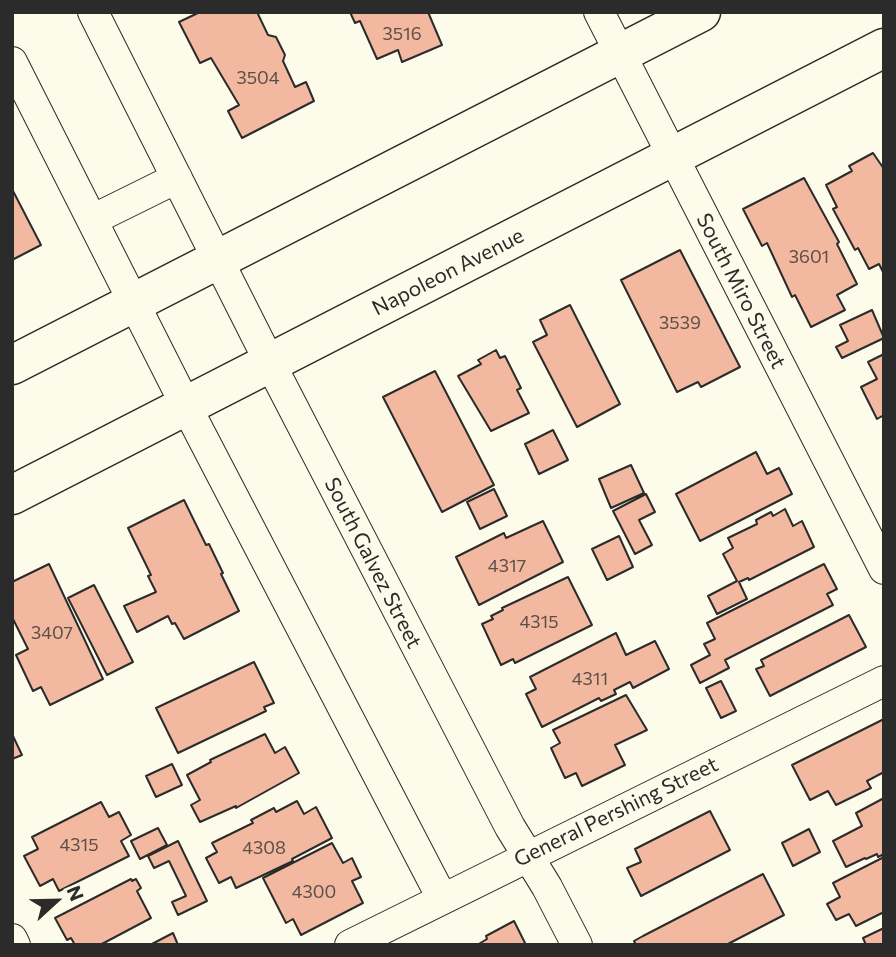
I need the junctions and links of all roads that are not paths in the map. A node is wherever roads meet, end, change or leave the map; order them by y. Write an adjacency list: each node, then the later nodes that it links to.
1 (93, 12): 8 (street, South Galvez Street)
2 (599, 12): 5 (street, South Miro Street)
3 (701, 12): 5 (main road)
4 (884, 48): 7 (main road, Napoleon Avenue)
5 (620, 54): 7 (street, South Miro Street); 10 (main road)
6 (12, 62): 9 (street)
7 (673, 157): 12 (main road, Napoleon Avenue); 16 (street, South Miro Street)
8 (177, 178): 9 (street); 10 (street, South Galvez Street)
9 (92, 220): 11 (street)
10 (218, 260): 11 (main road); 12 (street, South Galvez Street)
11 (134, 303): 13 (main road); 14 (street)
12 (270, 363): 14 (main road, Napoleon Avenue); 18 (street, South Galvez Street)
13 (12, 365)
14 (186, 406): 15 (main road, Napoleon Avenue); 19 (street)
15 (12, 495)
16 (884, 569)
17 (884, 681): 18 (street, General Pershing Street)
18 (528, 855): 19 (street, General Pershing Street); 23 (street, South Galvez Street)
19 (442, 898): 22 (street, General Pershing Street)
20 (12, 940): 21 (street)
21 (15, 945)
22 (350, 945)
23 (576, 945)

